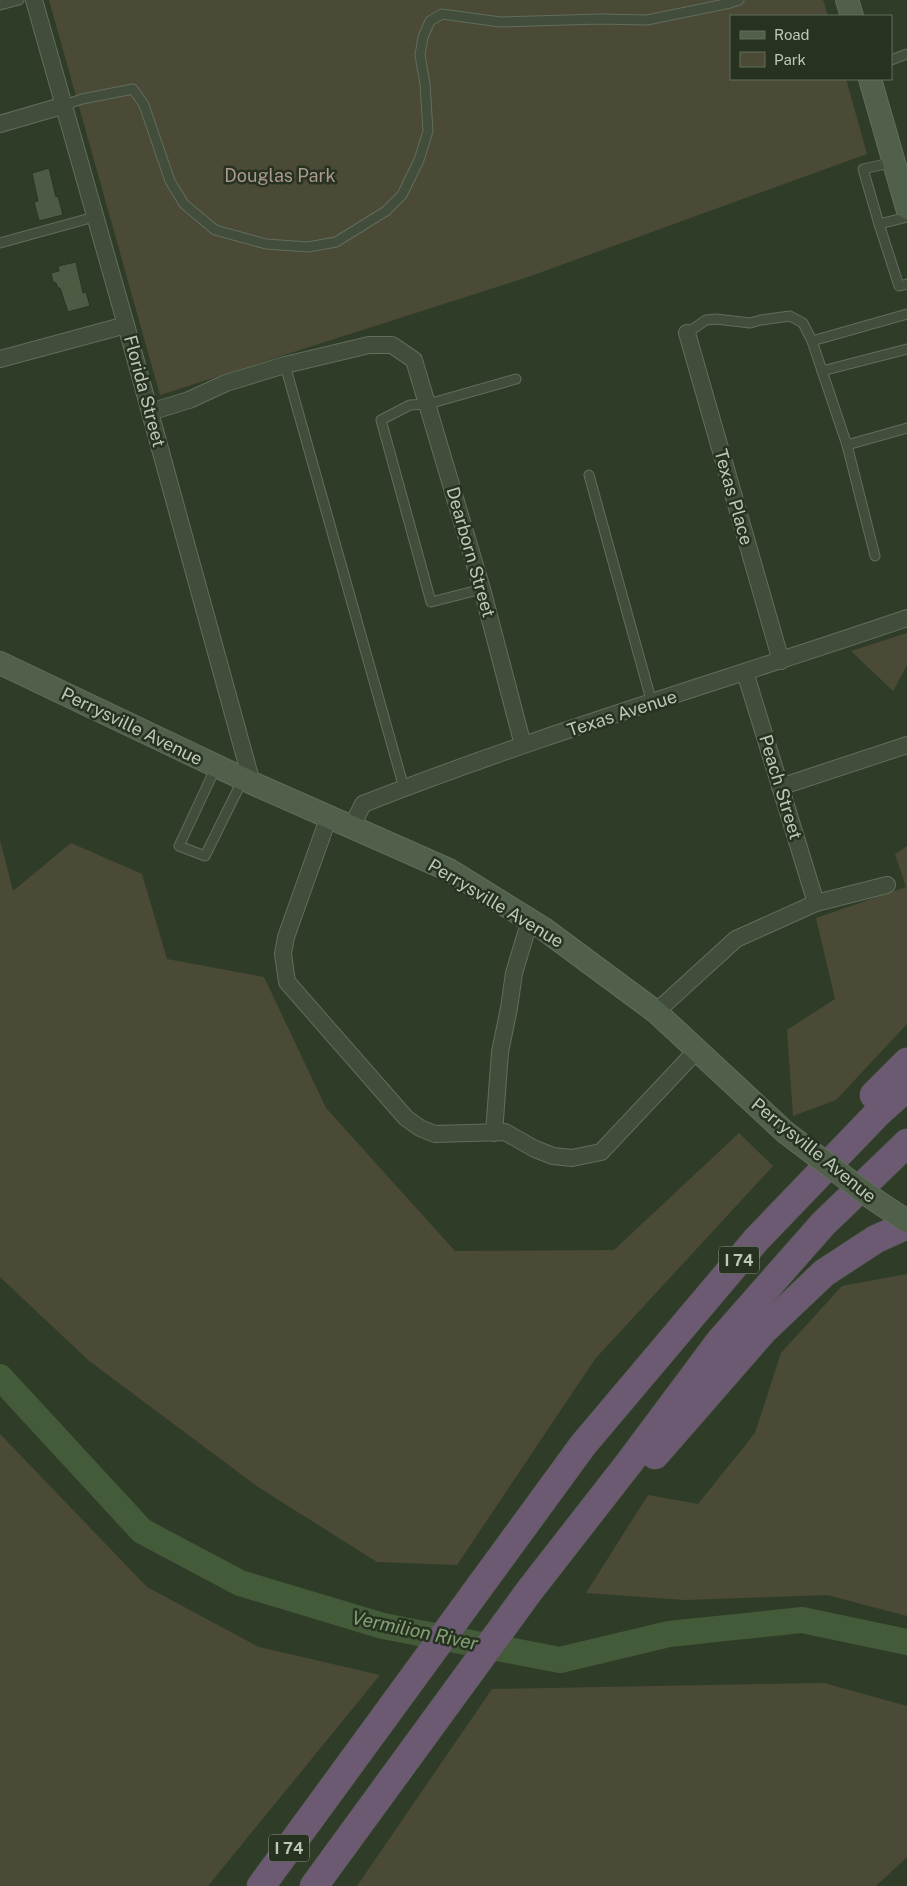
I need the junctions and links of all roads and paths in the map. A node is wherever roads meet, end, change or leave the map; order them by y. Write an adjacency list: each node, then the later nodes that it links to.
1 (19, 0): 5 (lane)
2 (34, 0): 10 (street, Florida Street)
3 (739, 0): 10 (lane)
4 (847, 0): 6 (street)
5 (0, 5)
6 (852, 15)
7 (907, 54): 8 (lane)
8 (892, 60)
9 (870, 80): 12 (street)
10 (65, 105): 11 (street); 14 (street, Florida Street)
11 (0, 124)
12 (894, 162): 13 (street); 16 (lane)
13 (907, 208)
14 (94, 217): 17 (lane); 20 (street, Florida Street)
15 (907, 217): 16 (lane)
16 (879, 224): 18 (lane)
17 (0, 243)
18 (907, 284)
19 (907, 314): 22 (lane)
20 (126, 325): 24 (street); 29 (street, Florida Street)
21 (687, 333): 22 (lane); 36 (street, Texas Place)
22 (812, 341): 26 (lane)
23 (907, 349): 26 (lane)
24 (0, 360)
25 (285, 365): 28 (street, Dearborn Street); 29 (street); 45 (lane)
26 (822, 371): 31 (lane)
27 (516, 379): 28 (lane)
28 (428, 404): 34 (street, Dearborn Street); 34 (lane)
29 (150, 412): 43 (street, Florida Street)
30 (907, 428): 31 (lane)
31 (847, 445): 33 (lane)
32 (589, 475): 39 (lane)
33 (875, 556)
34 (482, 589): 40 (street, Dearborn Street)
35 (907, 618): 36 (street, Texas Avenue)
36 (781, 661): 38 (street, Texas Avenue)
37 (0, 663): 42 (street, Perrysville Avenue)
38 (745, 672): 39 (street, Texas Avenue); 44 (street, Peach Street)
39 (652, 703): 40 (street, Texas Avenue)
40 (523, 745): 45 (street, Texas Avenue)
41 (907, 745): 44 (street)
42 (216, 766): 43 (street, Perrysville Avenue); 43 (lane)
43 (247, 781): 46 (street, Perrysville Avenue)
44 (780, 786): 49 (street, Peach Street)
45 (404, 788): 47 (street, Texas Avenue)
46 (329, 816): 47 (street, Perrysville Avenue); 55 (street)
47 (352, 826): 50 (street, Perrysville Avenue)
48 (887, 885): 49 (street)
49 (816, 903): 51 (street)
50 (530, 920): 51 (street, Perrysville Avenue); 55 (street)
51 (656, 1012): 52 (street, Perrysville Avenue)
52 (697, 1050): 55 (street); 57 (street, Perrysville Avenue, bridge)
53 (907, 1062): 58 (highway)
54 (907, 1087): 58 (highway, I 74)
55 (494, 1133)
56 (907, 1143): 59 (highway, I 74)
57 (907, 1223): 59 (highway)
58 (583, 1445): 60 (highway, I 74)
59 (636, 1466): 61 (highway, I 74)
60 (261, 1886)
61 (314, 1886)

